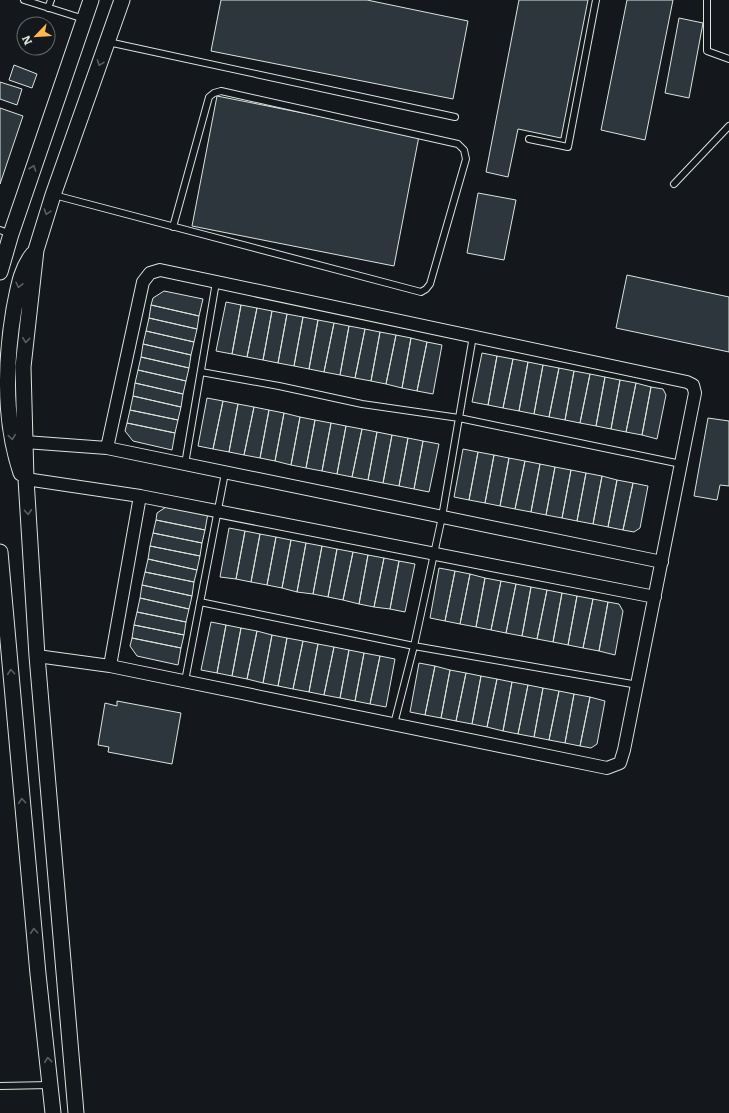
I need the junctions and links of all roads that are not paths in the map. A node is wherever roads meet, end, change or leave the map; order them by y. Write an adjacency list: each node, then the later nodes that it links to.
1 (24, 0): 7 (lane)
2 (51, 0): 7 (lane)
3 (91, 0): 8 (street)
4 (122, 0): 9 (street)
5 (596, 0): 13 (lane)
6 (707, 0): 10 (lane)
7 (48, 8): 8 (lane)
8 (84, 19): 17 (street, one-way to 8)
9 (108, 42): 11 (lane); 15 (street, one-way to 15)
10 (729, 58)
11 (455, 117)
12 (729, 126): 14 (lane)
13 (529, 138)
14 (674, 184)
15 (53, 195): 16 (lane); 18 (street, one-way to 18)
16 (174, 227): 16 (lane)
17 (6, 232): 19 (street)
18 (36, 250): 22 (street, one-way to 22); 26 (street, one-way to 26)
19 (0, 272)
20 (216, 282): 21 (street); 23 (lane); 27 (street)
21 (472, 336): 25 (lane); 29 (street)
22 (3, 371): 24 (street)
23 (201, 372): 25 (lane); 28 (lane)
24 (3, 399): 31 (street, one-way to 31)
25 (459, 418): 29 (lane); 34 (lane)
26 (25, 442): 27 (street); 31 (street)
27 (107, 448): 28 (street)
28 (185, 464): 30 (street)
29 (681, 464): 37 (street)
30 (225, 473): 33 (lane); 34 (street)
31 (26, 486): 32 (street); 41 (street, one-way to 41)
32 (140, 496): 33 (street); 42 (street)
33 (217, 511): 36 (street); 39 (lane)
34 (442, 517): 36 (lane); 37 (street)
35 (0, 552): 47 (street, one-way to 35)
36 (435, 554): 38 (street); 40 (lane)
37 (662, 562): 38 (street)
38 (655, 597): 44 (street)
39 (200, 602): 40 (lane); 43 (lane)
40 (414, 646): 44 (lane); 45 (lane)
41 (37, 656): 42 (street); 46 (street)
42 (110, 666): 43 (street)
43 (185, 681): 45 (street)
44 (638, 685): 45 (street)
45 (394, 724)
46 (64, 972): 47 (street); 51 (street)
47 (38, 974): 49 (street, one-way to 47)
48 (0, 1086): 49 (lane)
49 (50, 1086): 50 (street)
50 (53, 1113)
51 (76, 1113)

